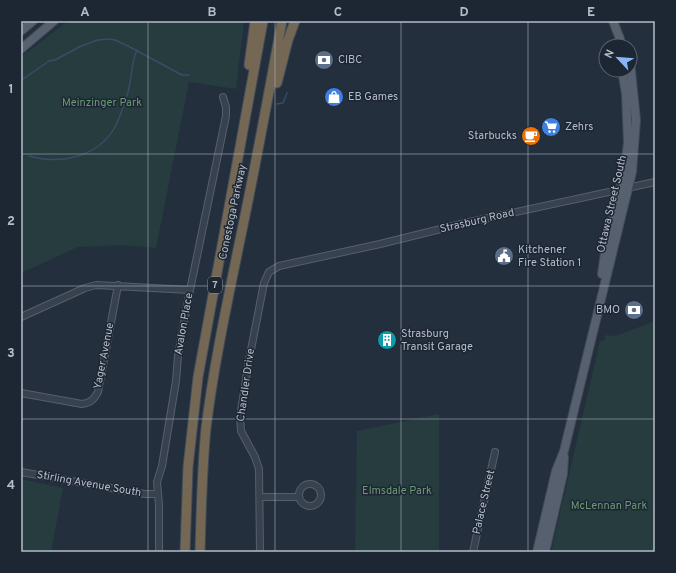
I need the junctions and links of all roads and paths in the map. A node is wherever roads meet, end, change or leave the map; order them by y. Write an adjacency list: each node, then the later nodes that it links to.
1 (33, 21): 8 (main road)
2 (54, 21): 10 (main road)
3 (255, 21): 14 (highway)
4 (263, 21): 14 (highway, Conestoga Parkway / 7)
5 (282, 21): 15 (highway, Conestoga Parkway / 7)
6 (295, 21): 15 (highway)
7 (613, 21): 9 (main road)
8 (21, 31)
9 (620, 38)
10 (21, 49)
11 (623, 78): 17 (main road, Ottawa Street South)
12 (632, 78): 17 (main road, Ottawa Street South)
13 (222, 98): 20 (street, Avalon Place)
14 (247, 105): 30 (highway, Conestoga Parkway / 7)
15 (263, 128): 31 (highway, Conestoga Parkway / 7)
16 (655, 182): 17 (street, Strasburg Road)
17 (623, 189): 18 (street, Strasburg Road); 24 (main road, Ottawa Street South)
18 (299, 262): 27 (street, Chandler Drive)
19 (118, 285): 20 (street); 21 (street); 22 (street, Yager Avenue)
20 (190, 290): 26 (street, Avalon Place)
21 (21, 317)
22 (21, 394)
23 (495, 452): 33 (street, Palace Street)
24 (564, 452): 34 (main road, Ottawa Street South); 35 (main road, Ottawa Street South)
25 (21, 472): 26 (street, Stirling Avenue South)
26 (157, 494): 29 (street, Avalon Place)
27 (260, 497): 28 (street); 32 (street, Chandler Drive)
28 (299, 497)
29 (159, 552)
30 (185, 552)
31 (200, 552)
32 (260, 552)
33 (473, 552)
34 (537, 552)
35 (545, 552)

